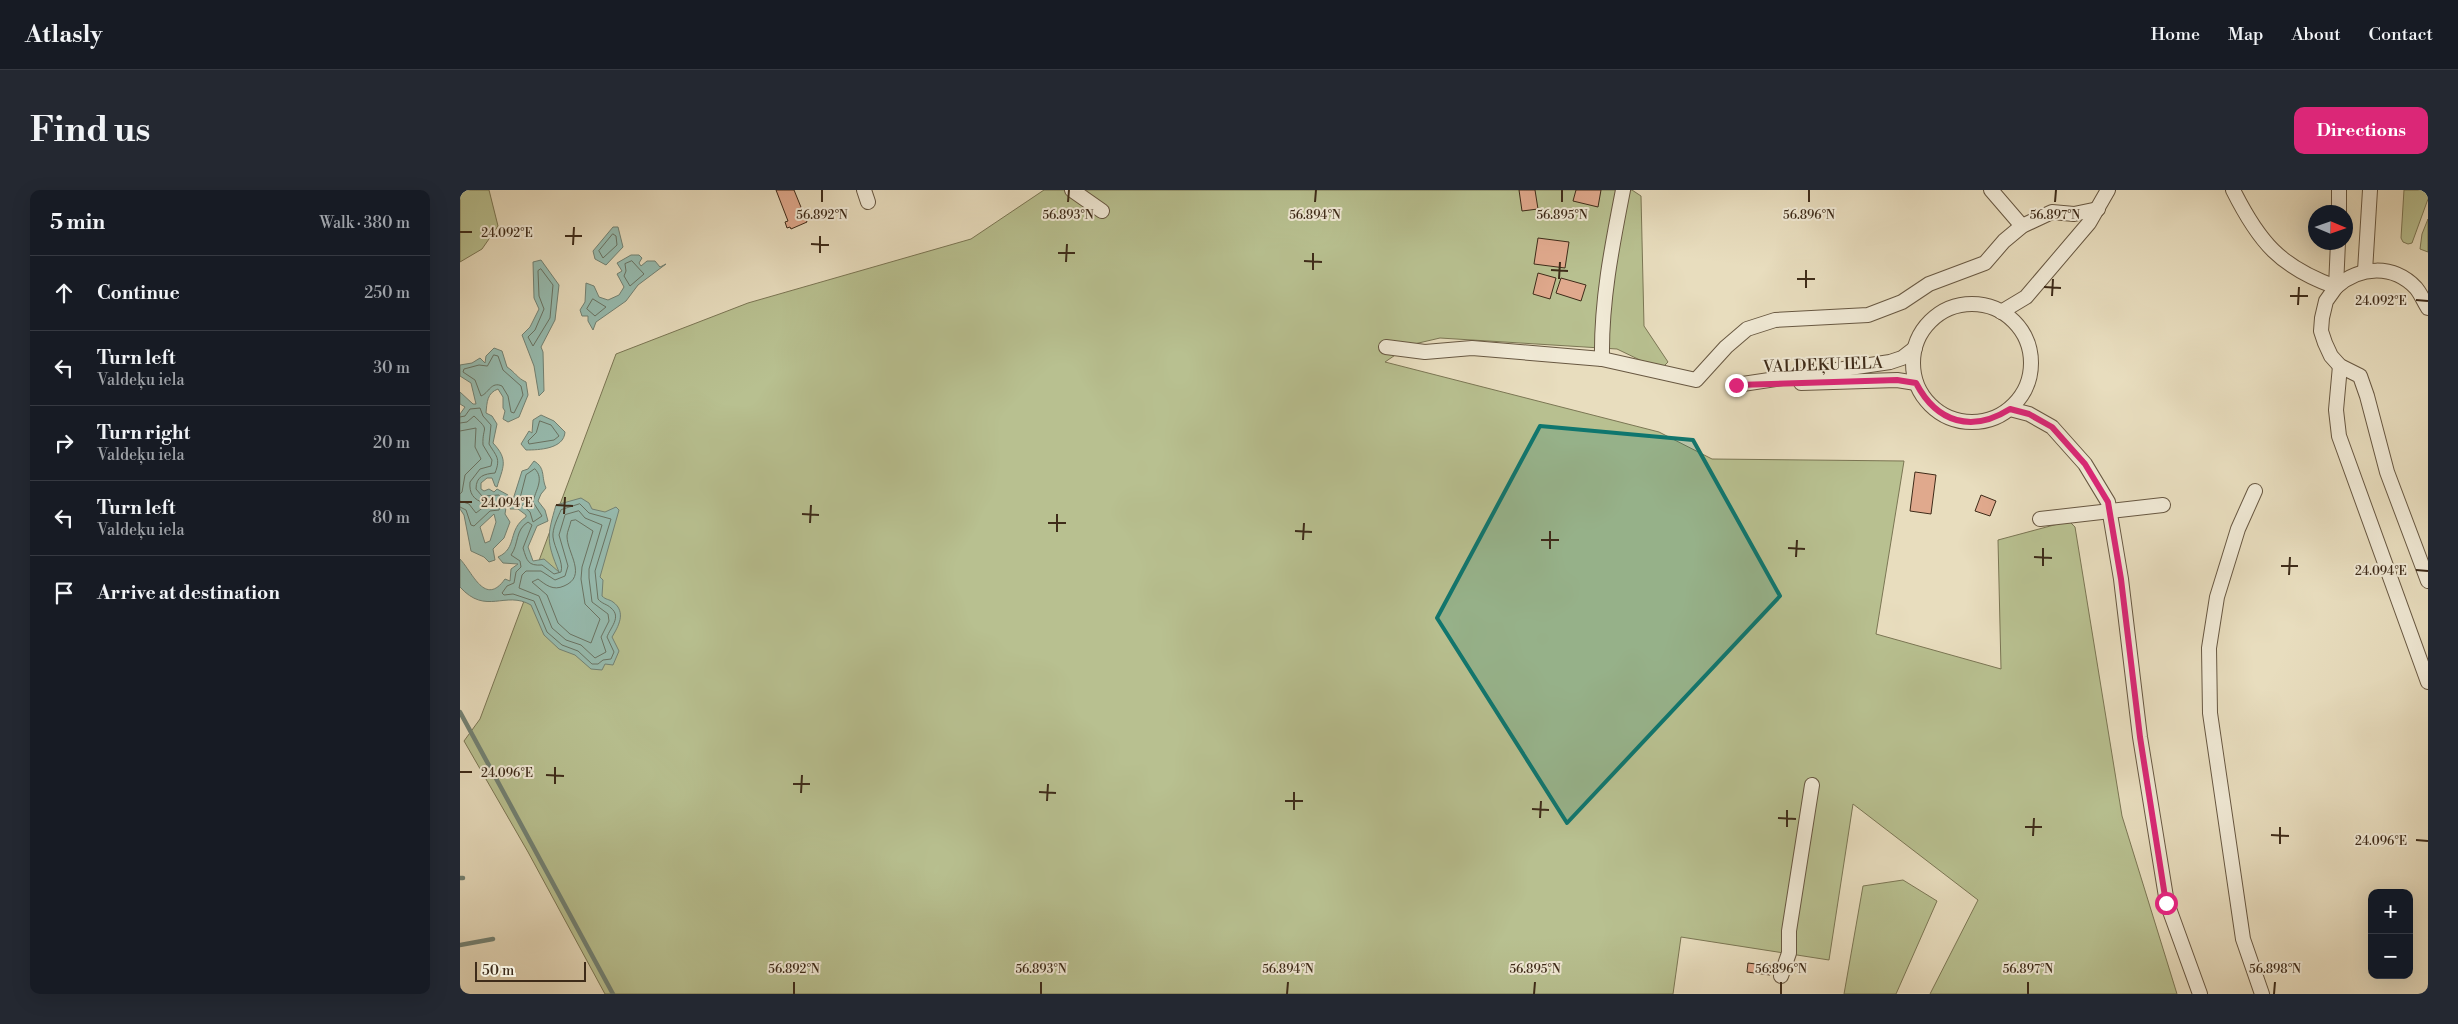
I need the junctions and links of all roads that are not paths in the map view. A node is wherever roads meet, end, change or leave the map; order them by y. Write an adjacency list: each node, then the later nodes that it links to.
1 (1072, 190): 10 (street)
2 (1623, 190): 19 (street)
3 (1991, 190): 11 (street)
4 (2108, 190): 9 (street)
5 (2234, 190): 14 (street)
6 (2339, 190): 8 (street)
7 (2370, 190): 13 (street)
8 (2339, 205)
9 (2098, 209): 11 (street); 16 (street)
10 (1102, 211)
11 (2022, 226): 19 (street)
12 (2338, 250): 14 (street)
13 (2364, 271): 14 (street); 15 (street)
14 (2336, 287): 20 (street)
15 (2428, 308)
16 (2001, 312): 18 (street); 22 (street)
17 (1386, 347): 19 (street)
18 (1915, 348): 21 (street); 21 (street, VALDEĶU IELA)
19 (1602, 359)
20 (2340, 366): 26 (street); 27 (street)
21 (1916, 383): 22 (street)
22 (2010, 409): 30 (street)
23 (2255, 491): 31 (street)
24 (2163, 505): 25 (street)
25 (2040, 519)
26 (2428, 580)
27 (2428, 682)
28 (1812, 784): 29 (street)
29 (1781, 976)
30 (2200, 994)
31 (2262, 994)

